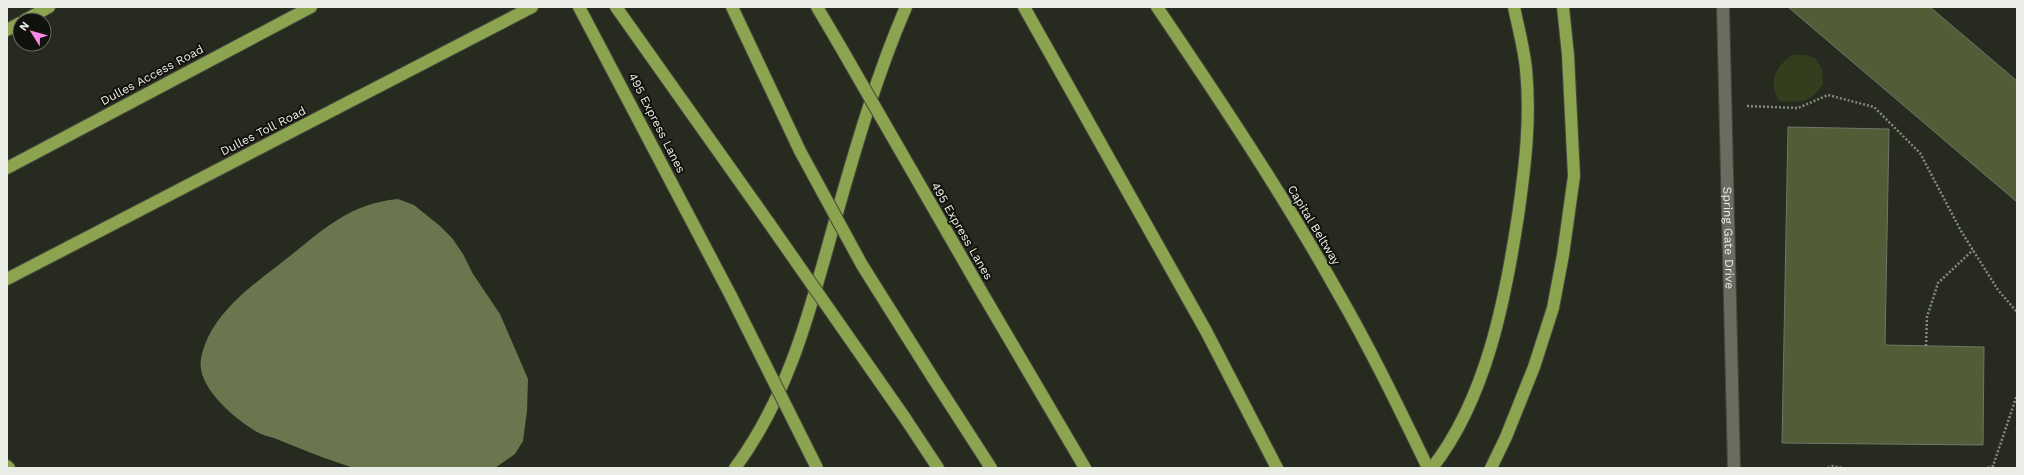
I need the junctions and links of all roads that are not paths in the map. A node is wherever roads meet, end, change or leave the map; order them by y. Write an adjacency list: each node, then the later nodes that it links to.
1 (49, 7): 13 (highway)
2 (532, 7): 16 (highway, Dulles Toll Road)
3 (579, 7): 18 (highway, 495 Express Lanes, bridge)
4 (732, 7): 20 (highway, bridge)
5 (817, 7): 21 (highway, 495 Express Lanes, bridge)
6 (906, 7): 17 (highway)
7 (1024, 7): 22 (highway)
8 (1158, 7): 23 (highway, Capital Beltway)
9 (1514, 7): 24 (highway)
10 (1563, 7): 25 (highway)
11 (1723, 7): 26 (street, Spring Gate Drive)
12 (303, 9): 15 (highway, Dulles Access Road)
13 (40, 12)
14 (620, 12): 19 (highway, bridge)
15 (7, 168)
16 (7, 280)
17 (735, 468)
18 (817, 468)
19 (938, 468)
20 (991, 468)
21 (1085, 468)
22 (1277, 468)
23 (1428, 468)
24 (1432, 468)
25 (1491, 468)
26 (1734, 468)

